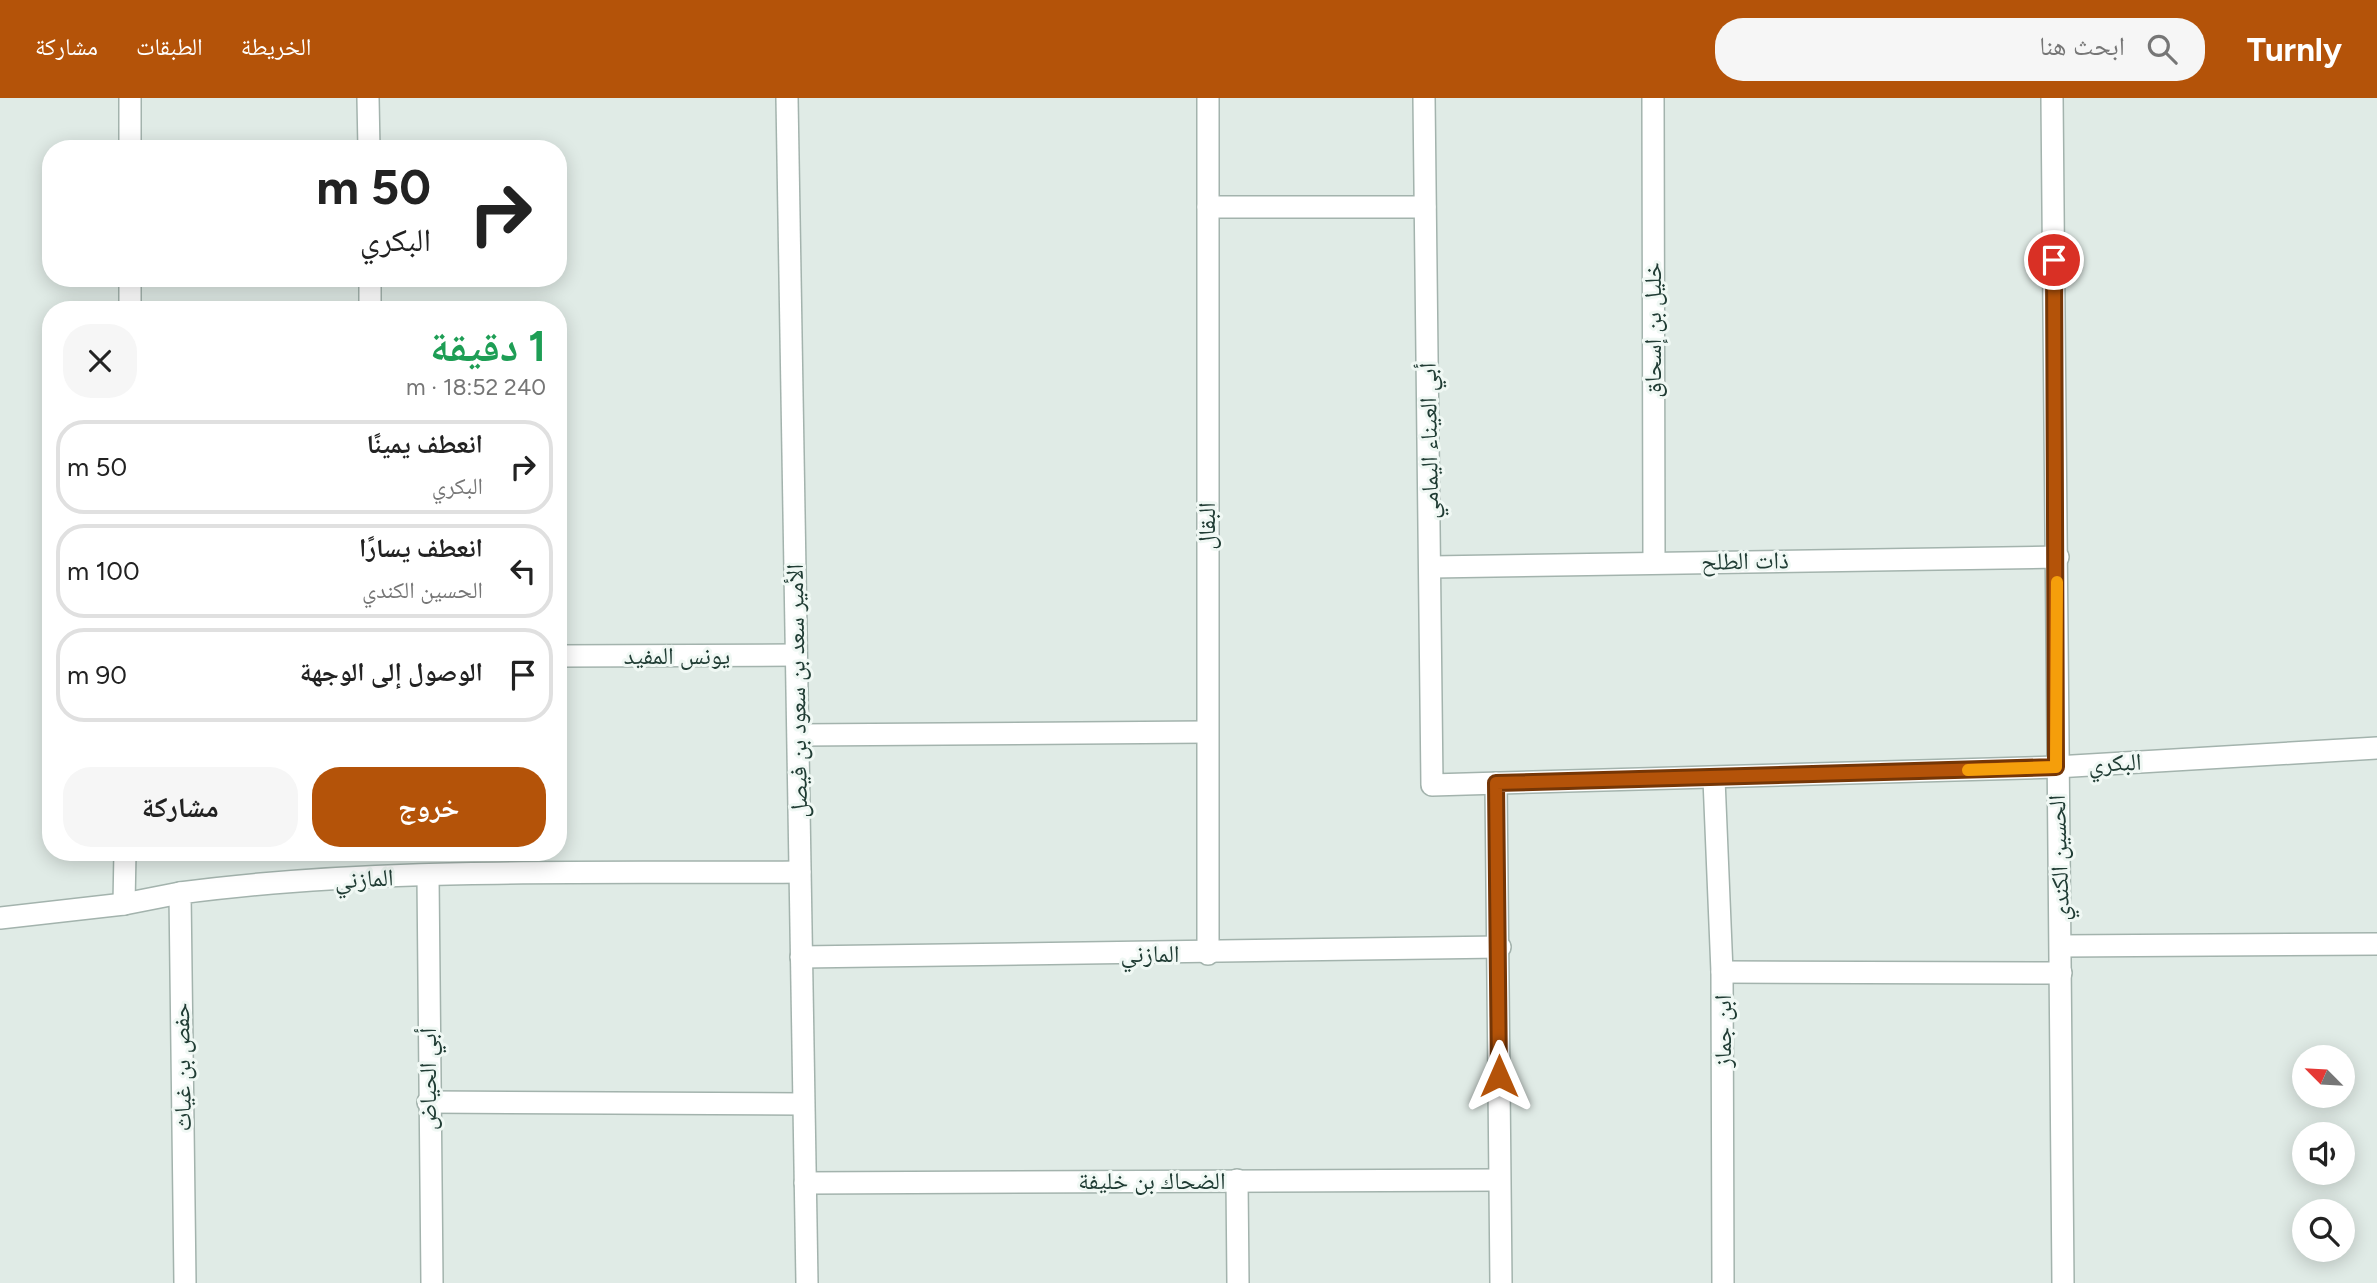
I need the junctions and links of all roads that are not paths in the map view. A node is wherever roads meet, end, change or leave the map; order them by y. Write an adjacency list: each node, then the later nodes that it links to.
1 (130, 98): 8 (street)
2 (368, 98): 9 (street)
3 (787, 98): 15 (street, الأمير سعد بن سعود بن فيصل)
4 (1208, 98): 10 (street, البقال)
5 (1424, 98): 11 (street, أبي العيناء اليمامي)
6 (1653, 98): 13 (street, خليل بن إسحاق)
7 (2052, 98): 12 (street, الحسين الكندي)
8 (130, 140)
9 (369, 140)
10 (1208, 207): 11 (street); 17 (street, البقال)
11 (1424, 208): 14 (street, أبي العيناء اليمامي)
12 (2057, 557): 13 (street, ذات الطلح); 20 (street, الحسين الكندي)
13 (1654, 562): 14 (street, ذات الطلح)
14 (1432, 567): 23 (street, أبي العيناء اليمامي)
15 (796, 655): 16 (street, يونس المفيد); 18 (street, الأمير سعد بن سعود بن فيصل)
16 (567, 656)
17 (1206, 732): 18 (street); 33 (street, البقال)
18 (800, 735): 25 (street, الأمير سعد بن سعود بن فيصل)
19 (2377, 748): 20 (street, البكري)
20 (2056, 767): 21 (street, البكري); 31 (street, الحسين الكندي)
21 (1714, 779): 22 (street, البكري); 35 (street, ابن جماز)
22 (1496, 783): 23 (street, البكري); 32 (street)
23 (1433, 785)
24 (125, 861): 28 (street)
25 (800, 872): 26 (street, المازني); 34 (street, الأمير سعد بن سعود بن فيصل)
26 (428, 876): 27 (street, المازني); 37 (street, أبي الحياض)
27 (180, 893): 28 (street); 42 (street, حفص بن غياث)
28 (124, 904): 29 (street)
29 (0, 918)
30 (2377, 944): 31 (street)
31 (2061, 946): 36 (street, الحسين الكندي)
32 (1500, 947): 33 (street, المازني); 40 (street)
33 (1208, 954): 34 (street, المازني)
34 (801, 957): 38 (street, الأمير سعد بن سعود بن فيصل)
35 (1723, 972): 36 (street); 47 (street, ابن جماز)
36 (2061, 973): 48 (street, الحسين الكندي)
37 (428, 1102): 38 (street); 43 (street, أبي الحياض)
38 (802, 1104): 41 (street, الأمير سعد بن سعود بن فيصل)
39 (1237, 1180): 40 (street, الضحاك بن خليفة); 41 (street, الضحاك بن خليفة); 45 (street)
40 (1499, 1180): 46 (street)
41 (805, 1184): 44 (street, الأمير سعد بن سعود بن فيصل)
42 (185, 1283)
43 (432, 1283)
44 (807, 1283)
45 (1238, 1283)
46 (1501, 1283)
47 (1723, 1283)
48 (2063, 1283)

